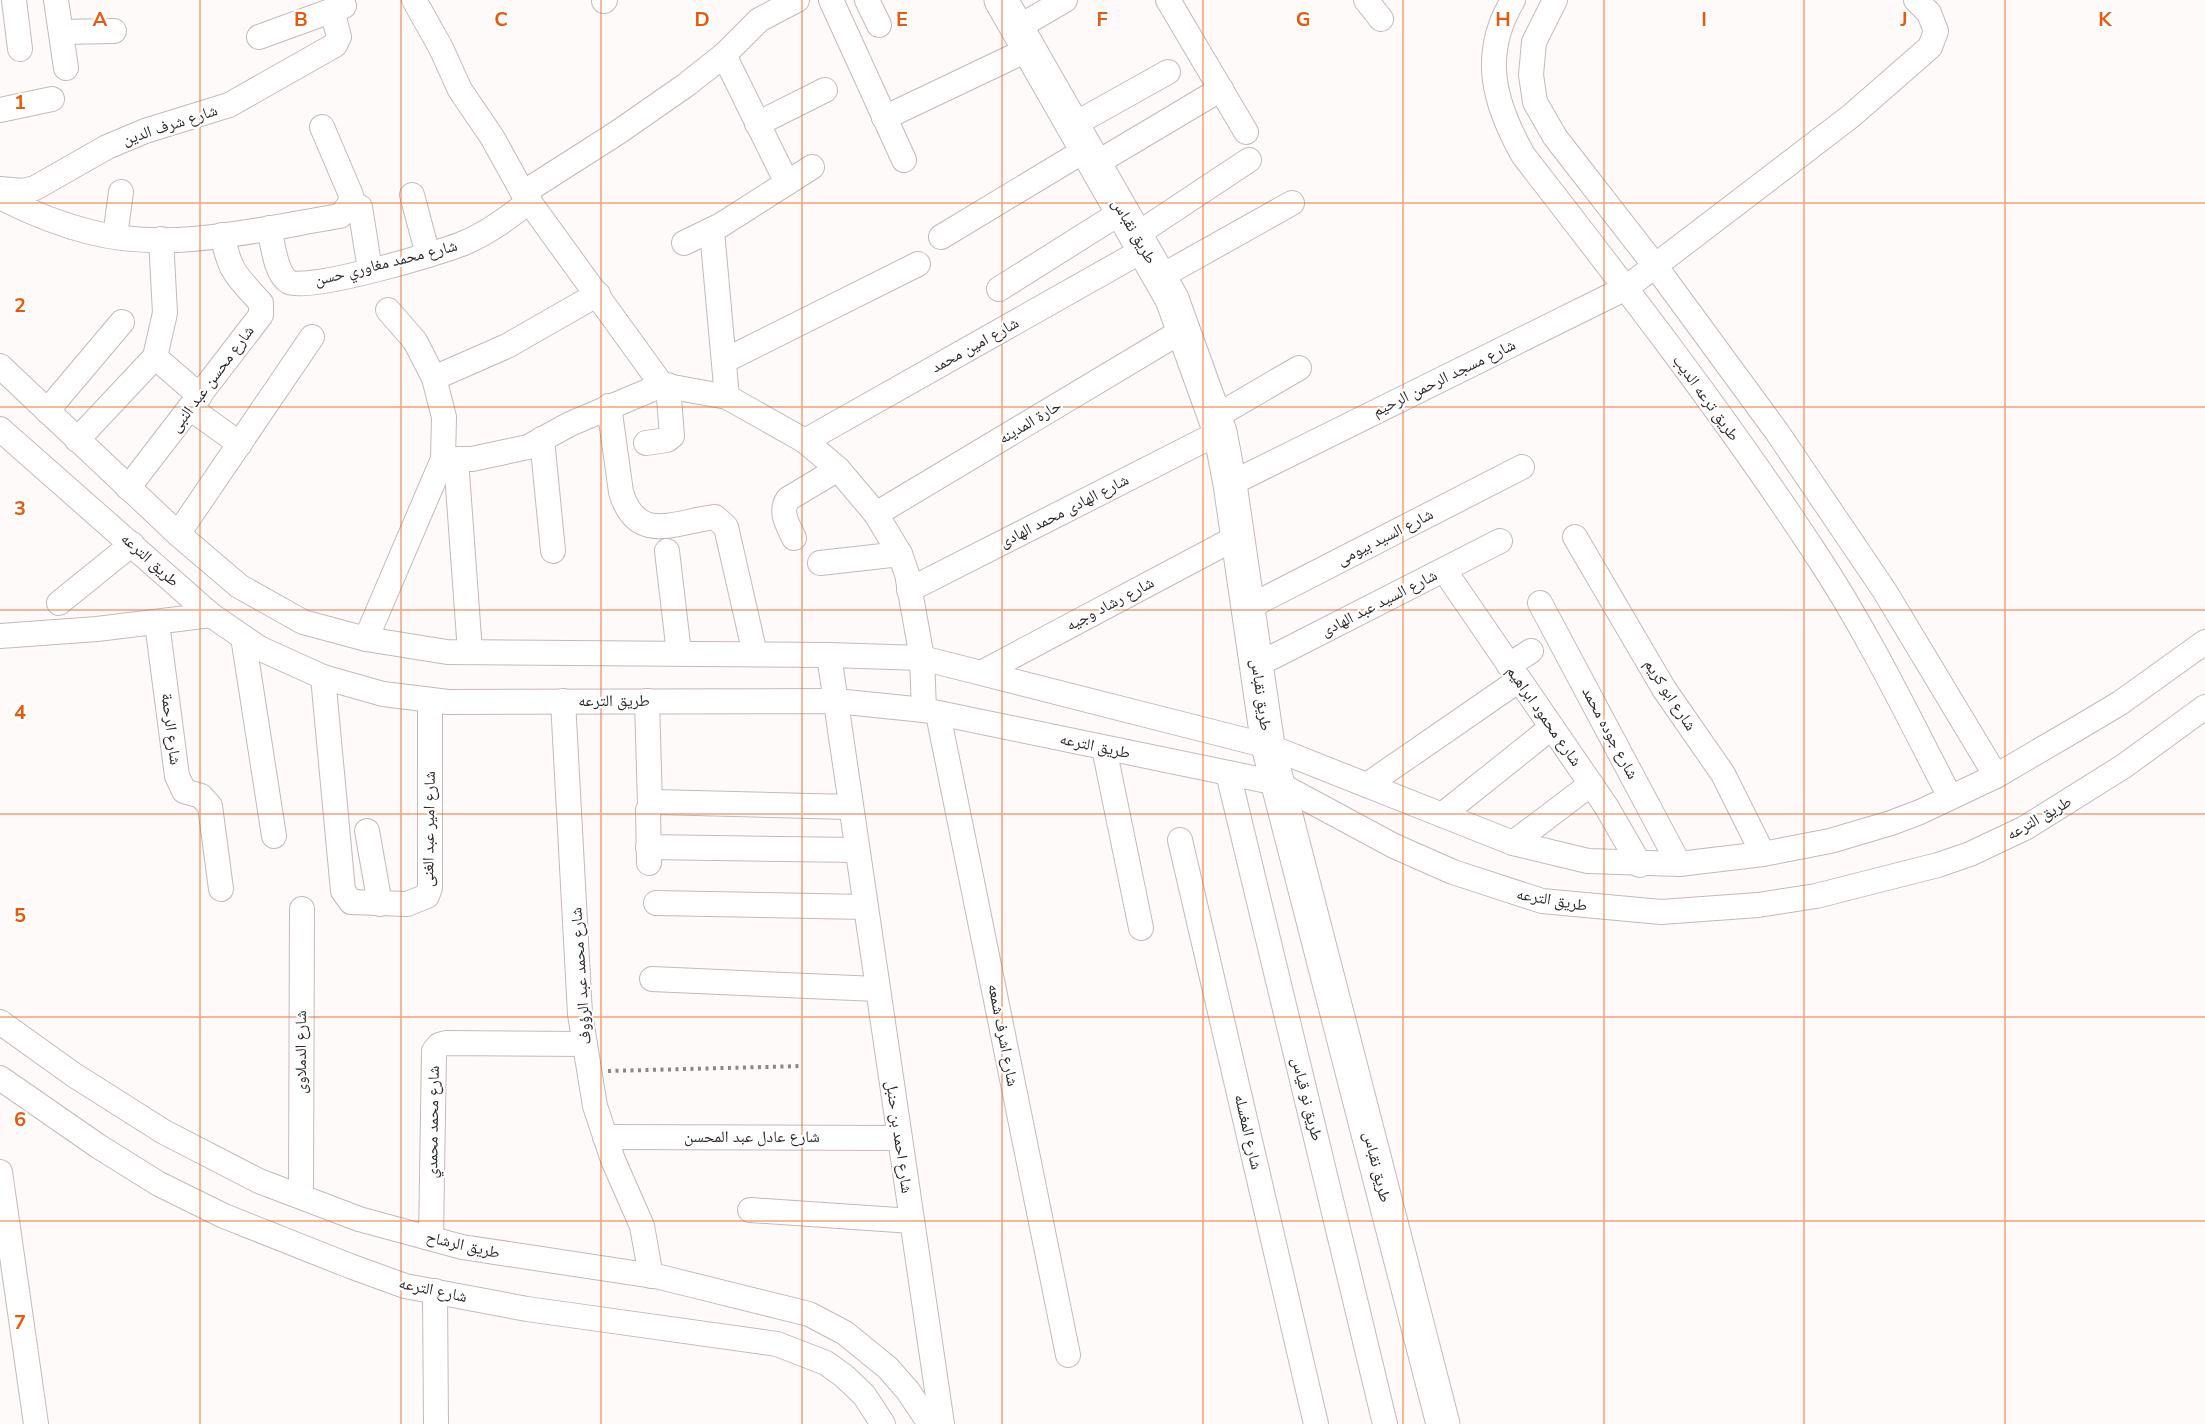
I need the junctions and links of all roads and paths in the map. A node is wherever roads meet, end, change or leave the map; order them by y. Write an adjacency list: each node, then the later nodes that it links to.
1 (14, 0): 19 (street)
2 (56, 0): 16 (street)
3 (414, 0): 40 (street)
4 (797, 0): 13 (street, شارع محمد مغاوري حسن)
5 (831, 0): 27 (street)
6 (867, 0): 14 (street)
7 (1001, 0): 18 (street, طريق نقباس)
8 (1065, 0): 18 (street)
9 (1168, 0): 23 (street)
10 (1555, 0): 54 (street, طريق ترعه الديب)
11 (1916, 0): 54 (street, شارع مسجد الرحمن الرحيم)
12 (1511, 1): 54 (street, طريق ترعه الديب)
13 (755, 10): 20 (street, شارع محمد مغاوري حسن)
14 (879, 25)
15 (114, 31): 16 (street)
16 (61, 32): 21 (street)
17 (260, 37): 36 (street, شارع شرف الدين)
18 (1023, 39): 27 (street); 31 (street, طريق نقباس)
19 (20, 49)
20 (724, 55): 28 (street); 40 (street, شارع محمد مغاوري حسن)
21 (66, 68)
22 (1168, 72): 31 (street)
23 (1221, 89): 30 (street); 31 (street)
24 (825, 90): 28 (street)
25 (52, 99): 26 (street)
26 (0, 110)
27 (885, 118): 32 (street)
28 (757, 124): 35 (street)
29 (322, 127): 42 (street)
30 (1246, 132)
31 (1085, 146): 47 (street); 50 (street, طريق نقباس)
32 (904, 160)
33 (1249, 160): 50 (street)
34 (812, 167): 35 (street)
35 (787, 183): 44 (street)
36 (0, 189)
37 (121, 192): 46 (street)
38 (412, 195): 51 (street)
39 (0, 197): 46 (street)
40 (527, 197): 51 (street, شارع محمد مغاوري حسن); 56 (street)
41 (1292, 202): 50 (street)
42 (350, 211): 43 (street); 53 (street)
43 (269, 228): 45 (street); 53 (street, شارع محمد مغاوري حسن)
44 (712, 231): 49 (street); 62 (street)
45 (222, 235): 48 (street); 68 (street, شارع محسن عبد النبى)
46 (115, 236): 48 (street)
47 (941, 237)
48 (161, 239): 61 (street)
49 (684, 243)
50 (1141, 243): 55 (street); 59 (street, طريق نقباس); 75 (street, شارع امين محمد)
51 (428, 255): 53 (street, شارع محمد مغاوري حسن)
52 (918, 264): 62 (street)
53 (370, 270)
54 (1641, 277): 81 (street, شارع مسجد الرحمن الرحيم); 125 (street, طريق ترعه الديب); 129 (street, طريق ترعه الديب)
55 (999, 290)
56 (598, 294): 65 (street); 66 (street)
57 (388, 310): 65 (street)
58 (122, 322): 70 (street)
59 (1185, 329): 71 (street, طريق نقباس); 83 (street, حارة المدينه)
60 (312, 337): 77 (street)
61 (155, 357): 68 (street); 74 (street)
62 (724, 361): 67 (street)
63 (0, 366): 70 (street)
64 (1299, 368): 71 (street, شارع الهادى محمد الهادى)
65 (434, 378): 78 (street)
66 (665, 385): 67 (street, شارع اشرف شمعه); 69 (street); 76 (street)
67 (727, 397): 75 (street, شارع اشرف شمعه)
68 (195, 402): 77 (street); 82 (street, شارع محسن عبد النبى)
69 (609, 406): 73 (street); 108 (street)
70 (47, 411): 74 (street)
71 (1218, 425): 81 (street, طريق نقباس); 95 (street, شارع الهادى محمد الهادى)
72 (0, 429): 89 (street, طريق الترعه)
73 (542, 439): 78 (street); 90 (street)
74 (77, 440): 82 (street)
75 (805, 441): 80 (street, شارع اشرف شمعه)
76 (646, 443)
77 (240, 444): 84 (street)
78 (449, 459): 103 (street); 106 (street)
79 (1522, 467): 98 (street, شارع السيد بيومى)
80 (838, 469): 83 (street, شارع اشرف شمعه); 87 (street)
81 (1230, 484): 85 (street, طريق نقباس)
82 (129, 488): 84 (street)
83 (876, 514): 92 (street, شارع اشرف شمعه)
84 (178, 534): 103 (street)
85 (1237, 537): 98 (street, طريق نقباس); 112 (street, شارع رشاد وجيه)
86 (1575, 537): 138 (street, شارع ابو كريم)
87 (794, 538)
88 (1500, 541): 94 (street, شارع السيد عبد الهادى)
89 (132, 544): 96 (street); 99 (street, طريق الترعه)
90 (553, 551)
91 (667, 551): 107 (street)
92 (900, 554): 93 (street); 95 (street, شارع اشرف شمعه)
93 (820, 563)
94 (1444, 570): 111 (street, شارع السيد عبد الهادى); 113 (street, شارع محمود ابراهيم)
95 (909, 590): 110 (street, شارع اشرف شمعه)
96 (59, 603)
97 (1540, 603): 140 (street, شارع جوده محمد)
98 (1249, 607): 111 (street, طريق نقباس)
99 (211, 615): 100 (street); 102 (street, طريق الترعه)
100 (157, 623): 101 (street); 141 (street, شارع الرحمة)
101 (0, 636)
102 (243, 637): 114 (street, طريق الترعه); 134 (street)
103 (366, 639): 106 (street)
104 (2205, 642): 125 (street)
105 (1531, 651): 113 (street)
106 (470, 652): 107 (street)
107 (679, 654): 108 (street)
108 (755, 654): 109 (street)
109 (829, 655): 110 (street); 118 (street, شارع احمد بن حنبل)
110 (922, 658): 112 (street); 120 (street, شارع اشرف شمعه)
111 (1257, 665): 122 (street, طريق نقباس)
112 (983, 672): 122 (street)
113 (1514, 672): 121 (street, شارع محمود ابراهيم); 128 (street)
114 (323, 677): 115 (street, طريق الترعه); 143 (street)
115 (430, 700): 116 (street, طريق الترعه); 143 (street, شارع امير عبد الغنى)
116 (563, 701): 117 (street, طريق الترعه); 150 (street, شارع محمد عبد الرؤوف)
117 (647, 701): 118 (street, طريق الترعه); 130 (street)
118 (836, 701): 120 (street, طريق الترعه); 131 (street, شارع احمد بن حنبل)
119 (2205, 707): 126 (street, طريق الترعه)
120 (931, 712): 123 (street, طريق الترعه); 163 (street, شارع اشرف شمعه)
121 (1552, 728): 127 (street, شارع محمود ابراهيم); 132 (street)
122 (1268, 746): 126 (street, طريق نقباس); 128 (street)
123 (1104, 748): 124 (street, طريق الترعه); 146 (street)
124 (1228, 773): 126 (street, طريق الترعه); 170 (street, طريق نو قياس)
125 (1996, 776): 129 (street)
126 (1277, 783): 171 (street, طريق نقباس)
127 (1591, 784): 136 (street); 139 (street, شارع محمود ابراهيم)
128 (1367, 785): 132 (street)
129 (1950, 797): 138 (street)
130 (650, 804): 131 (street); 137 (street)
131 (850, 807): 137 (street, شارع احمد بن حنبل)
132 (1442, 815): 136 (street)
133 (367, 831): 143 (street)
134 (274, 836)
135 (1180, 840): 169 (street, شارع المغسله)
136 (1513, 843): 139 (street)
137 (857, 850): 144 (street, شارع احمد بن حنبل)
138 (1763, 854): 140 (street)
139 (1640, 864): 140 (street)
140 (1679, 864)
141 (221, 889)
142 (656, 903): 144 (street)
143 (373, 904)
144 (865, 907): 148 (street, شارع احمد بن حنبل)
145 (302, 909): 157 (street, شارع الدملاوى)
146 (1141, 928)
147 (652, 979): 148 (street)
148 (877, 989): 155 (street, شارع احمد بن حنبل)
149 (0, 1022): 157 (street, طريق الرشاح)
150 (585, 1044): 152 (street, شارع محمد عبد الرؤوف); 160 (street, شارع محمد محمدي)
151 (803, 1066): 152 (path)
152 (590, 1072): 154 (street, شارع محمد عبد الرؤوف)
153 (0, 1078): 162 (street, شارع الترعه)
154 (606, 1137): 155 (street, شارع عادل عبد المحسن); 161 (street, شارع محمد عبد الرؤوف)
155 (899, 1138): 159 (street, شارع احمد بن حنبل)
156 (0, 1172): 164 (street)
157 (301, 1195): 160 (street, طريق الرشاح)
158 (750, 1210): 159 (street)
159 (912, 1221): 168 (street, شارع احمد بن حنبل)
160 (431, 1238): 161 (street, طريق الرشاح)
161 (651, 1276): 167 (street, طريق الرشاح)
162 (435, 1291): 165 (street); 166 (street, شارع الترعه)
163 (1068, 1355)
164 (36, 1424)
165 (436, 1424)
166 (883, 1424)
167 (930, 1424)
168 (942, 1424)
169 (1316, 1424)
170 (1385, 1424)
171 (1443, 1424)

